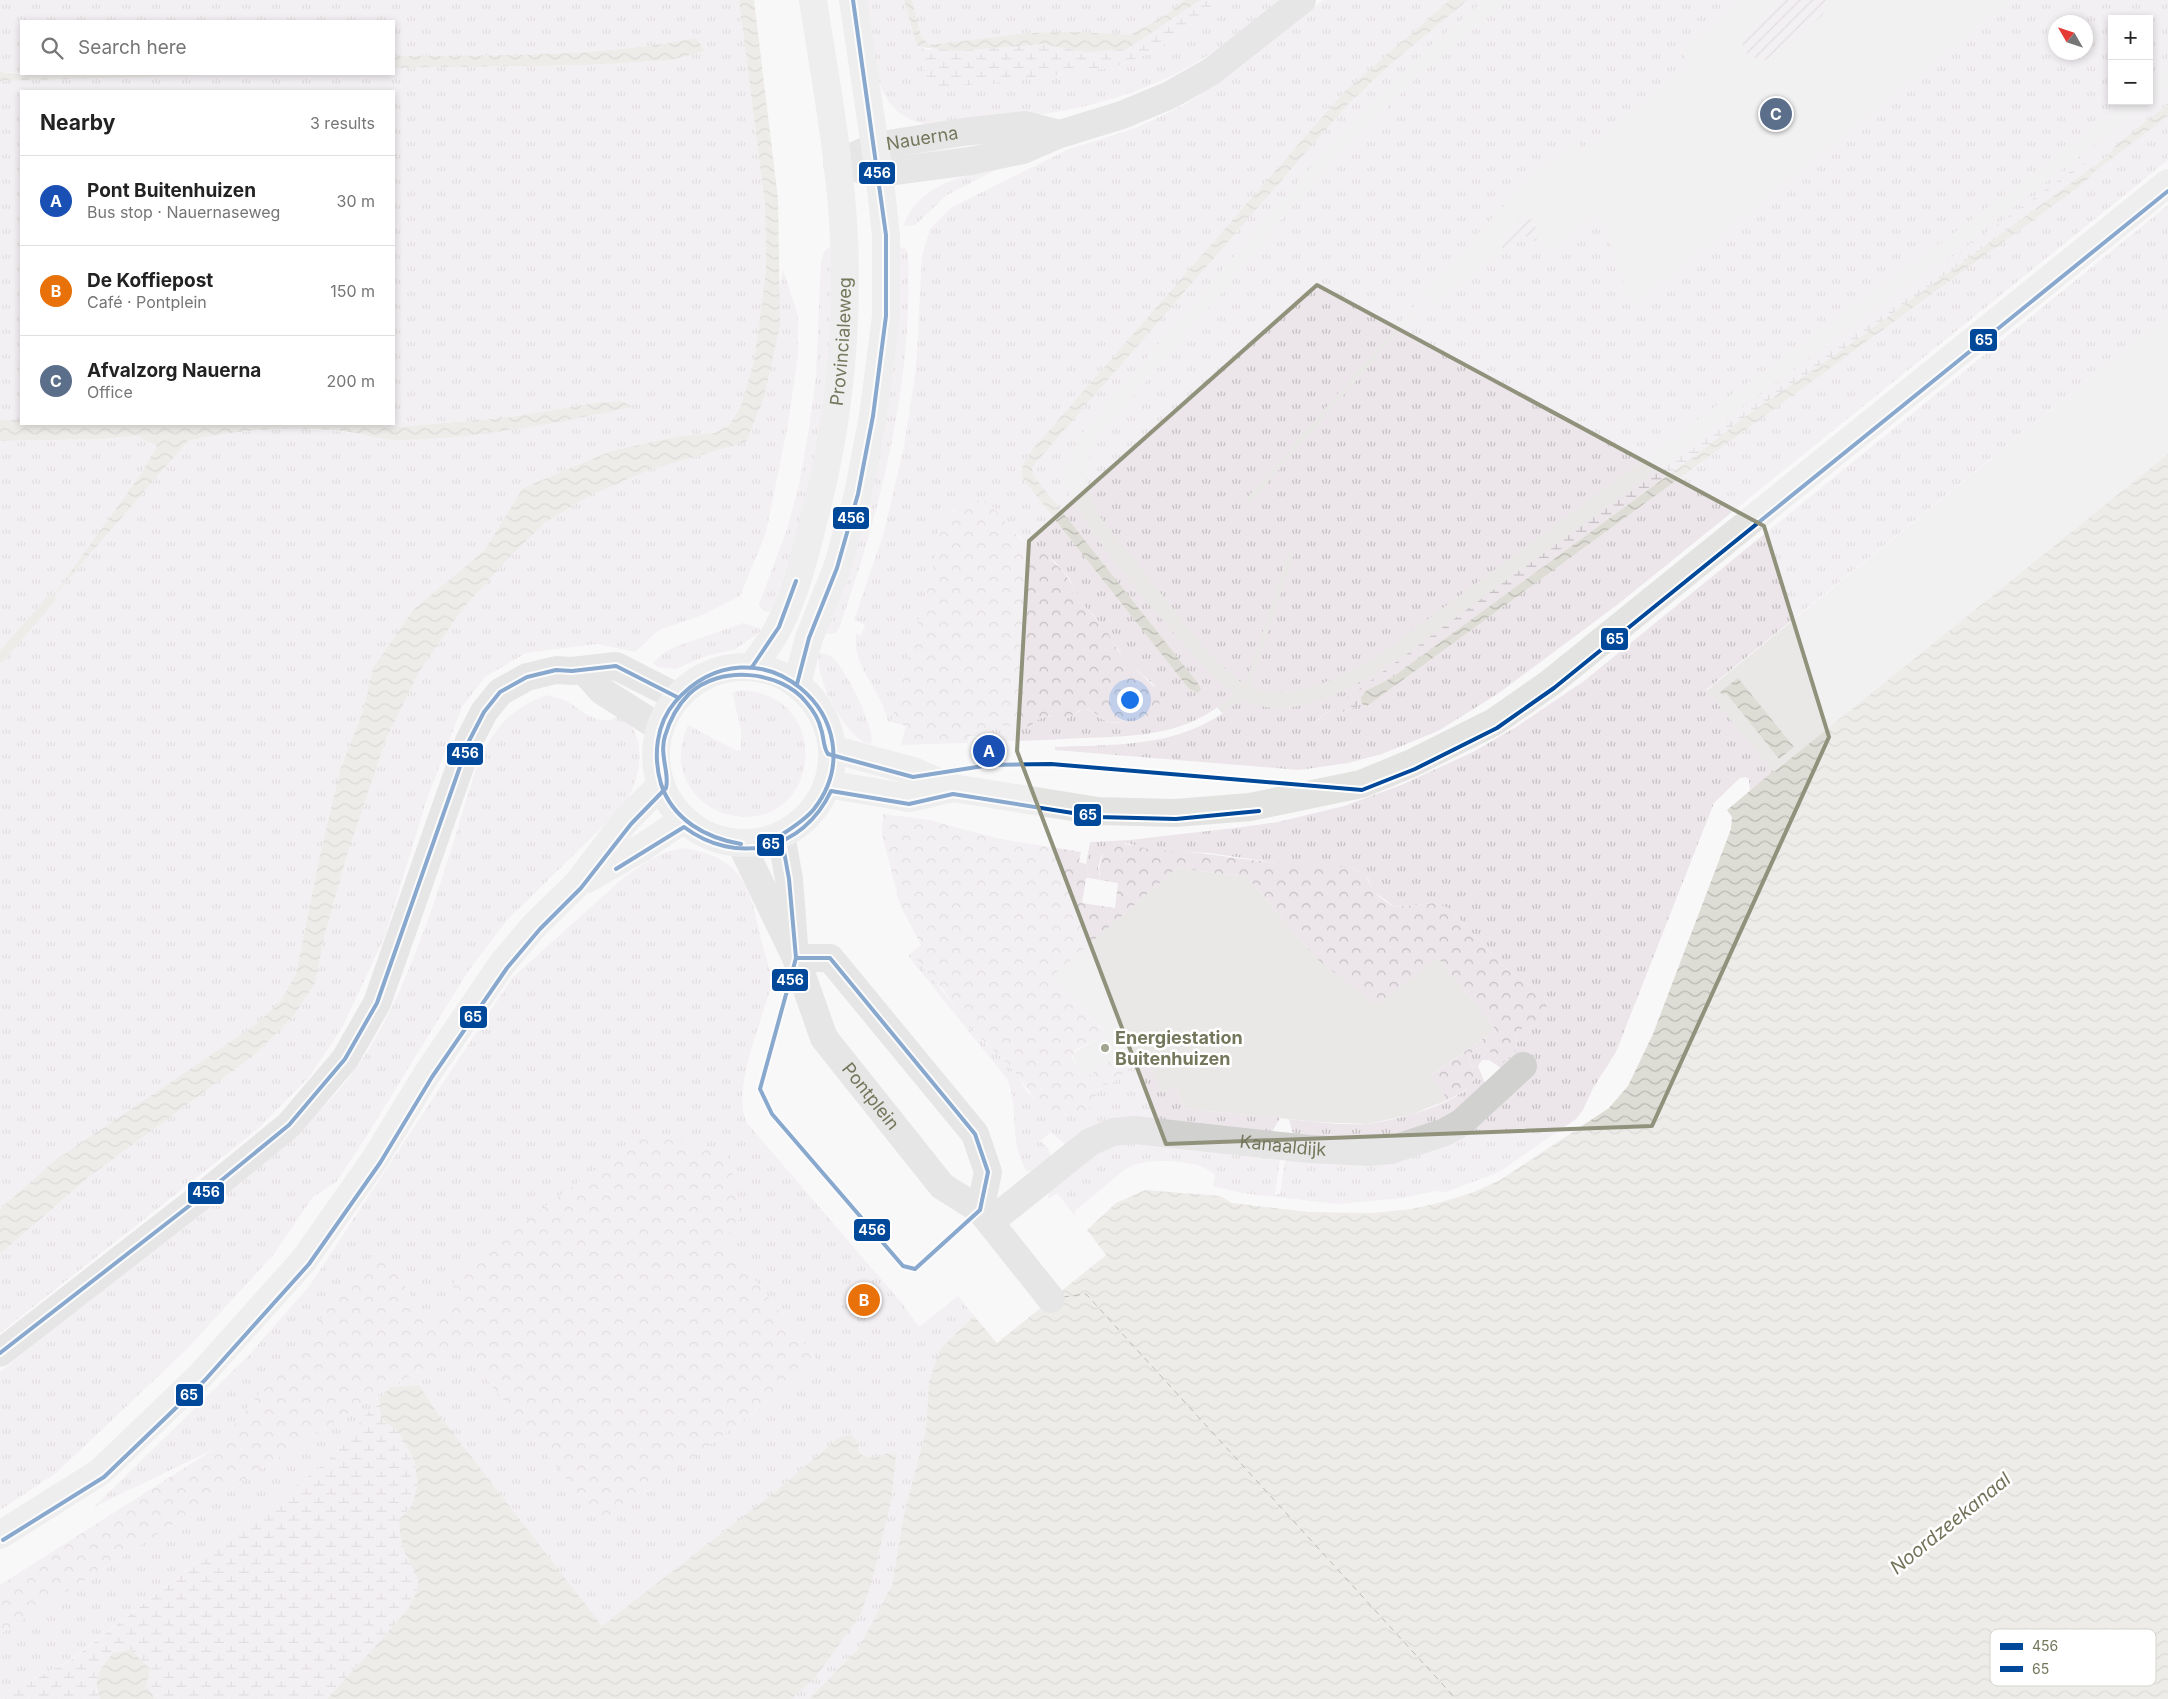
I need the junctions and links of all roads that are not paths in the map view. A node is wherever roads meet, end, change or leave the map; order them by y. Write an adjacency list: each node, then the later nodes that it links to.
1 (813, 0): 6 (main road, Provincialeweg)
2 (853, 0): 5 (main road)
3 (1302, 0): 4 (street, Nauerna)
4 (1060, 134): 5 (street, Nauerna); 7 (street, Nauerna)
5 (876, 146): 6 (street, Nauerna); 7 (main road)
6 (837, 164): 7 (street, Nauerna); 9 (main road, Provincialeweg)
7 (880, 173): 11 (main road)
8 (2168, 184): 17 (main road)
9 (752, 667): 11 (main road); 12 (main road)
10 (584, 671): 12 (street); 13 (street); 26 (street)
11 (797, 684): 14 (main road)
12 (677, 697): 13 (main road)
13 (660, 728): 16 (main road)
14 (832, 749): 15 (main road); 17 (main road)
15 (827, 784): 17 (main road); 19 (main road)
16 (661, 785): 18 (main road); 21 (main road)
17 (953, 788)
18 (684, 819): 20 (main road); 21 (main road)
19 (781, 835): 20 (main road); 22 (street, Pontplein)
20 (741, 844): 22 (street, Pontplein)
21 (577, 884): 27 (main road)
22 (796, 958): 24 (street, Pontplein); 24 (street)
23 (1523, 1066): 24 (street, Kanaaldijk)
24 (985, 1216): 25 (street, Pontplein)
25 (1051, 1299)
26 (0, 1353)
27 (0, 1535)

